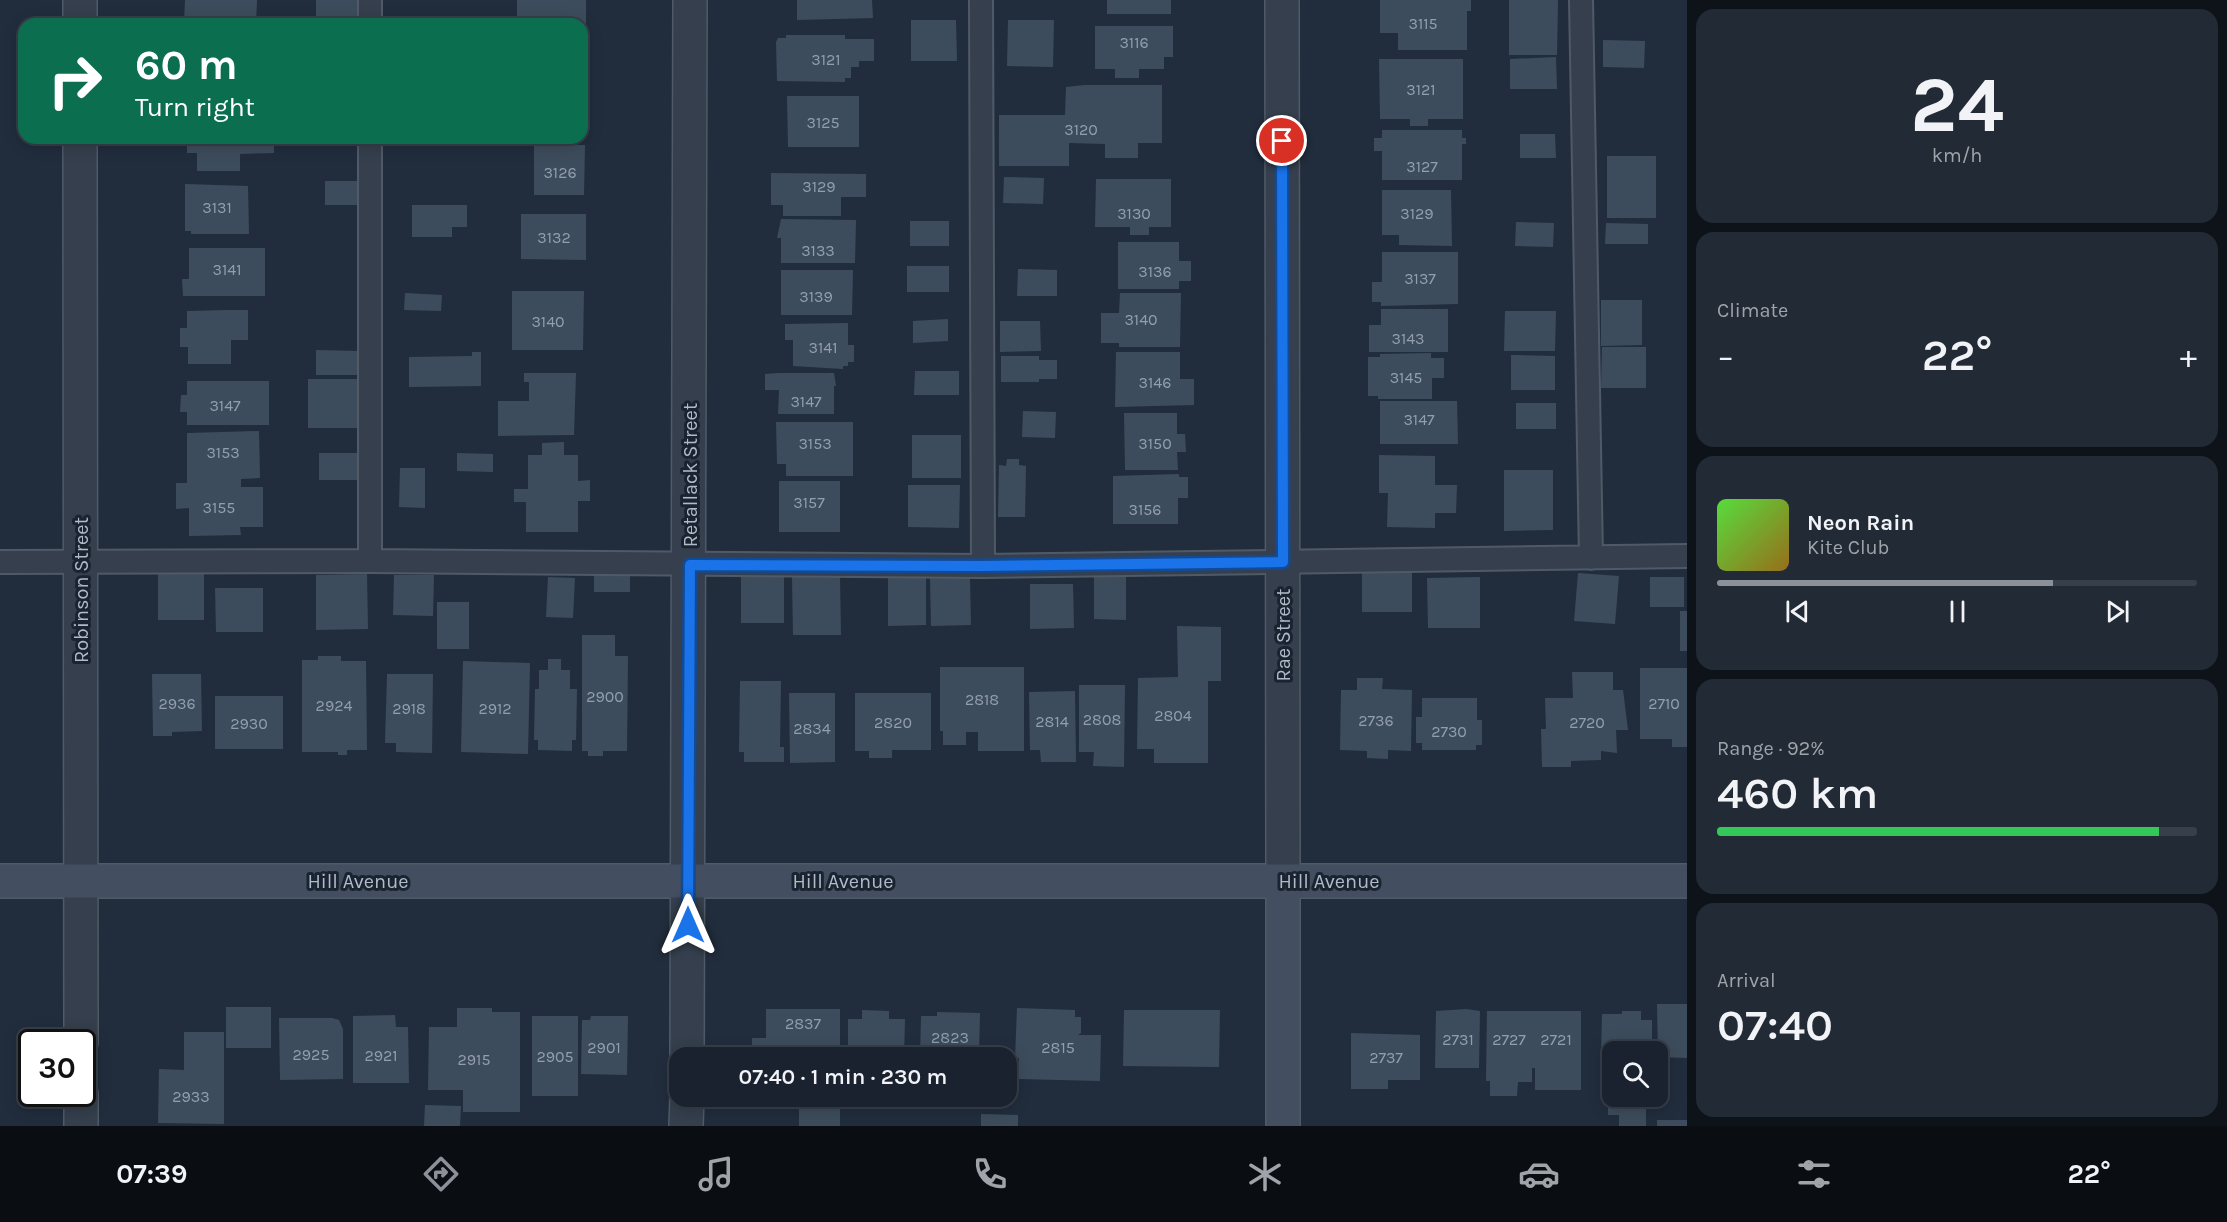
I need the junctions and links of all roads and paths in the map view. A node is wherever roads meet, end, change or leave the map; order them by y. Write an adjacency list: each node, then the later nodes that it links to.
1 (80, 0): 7 (street)
2 (370, 0): 8 (lane)
3 (690, 0): 17 (street, Retallack Street)
4 (981, 0): 18 (lane)
5 (1282, 0): 16 (street, Rae Street)
6 (1581, 0): 12 (lane)
7 (80, 18)
8 (370, 18)
9 (80, 144): 15 (street, Robinson Street)
10 (370, 144): 13 (lane)
11 (1687, 556): 12 (lane)
12 (1591, 558): 16 (lane)
13 (370, 561): 15 (lane); 17 (lane)
14 (0, 562): 15 (lane)
15 (81, 562): 20 (street, Robinson Street)
16 (1283, 562): 18 (lane); 22 (street, Rae Street)
17 (690, 565): 18 (lane); 21 (street, Retallack Street)
18 (982, 566)
19 (0, 881): 20 (street, Hill Avenue)
20 (81, 881): 21 (street, Hill Avenue); 24 (street, Robinson Street)
21 (689, 881): 22 (street, Hill Avenue); 25 (street, Retallack Street)
22 (1283, 881): 23 (street, Hill Avenue); 30 (street, Rae Street)
23 (1687, 881)
24 (81, 1029)
25 (687, 1047)
26 (81, 1107): 28 (street)
27 (687, 1107): 29 (street)
28 (81, 1126)
29 (686, 1126)
30 (1283, 1126)

